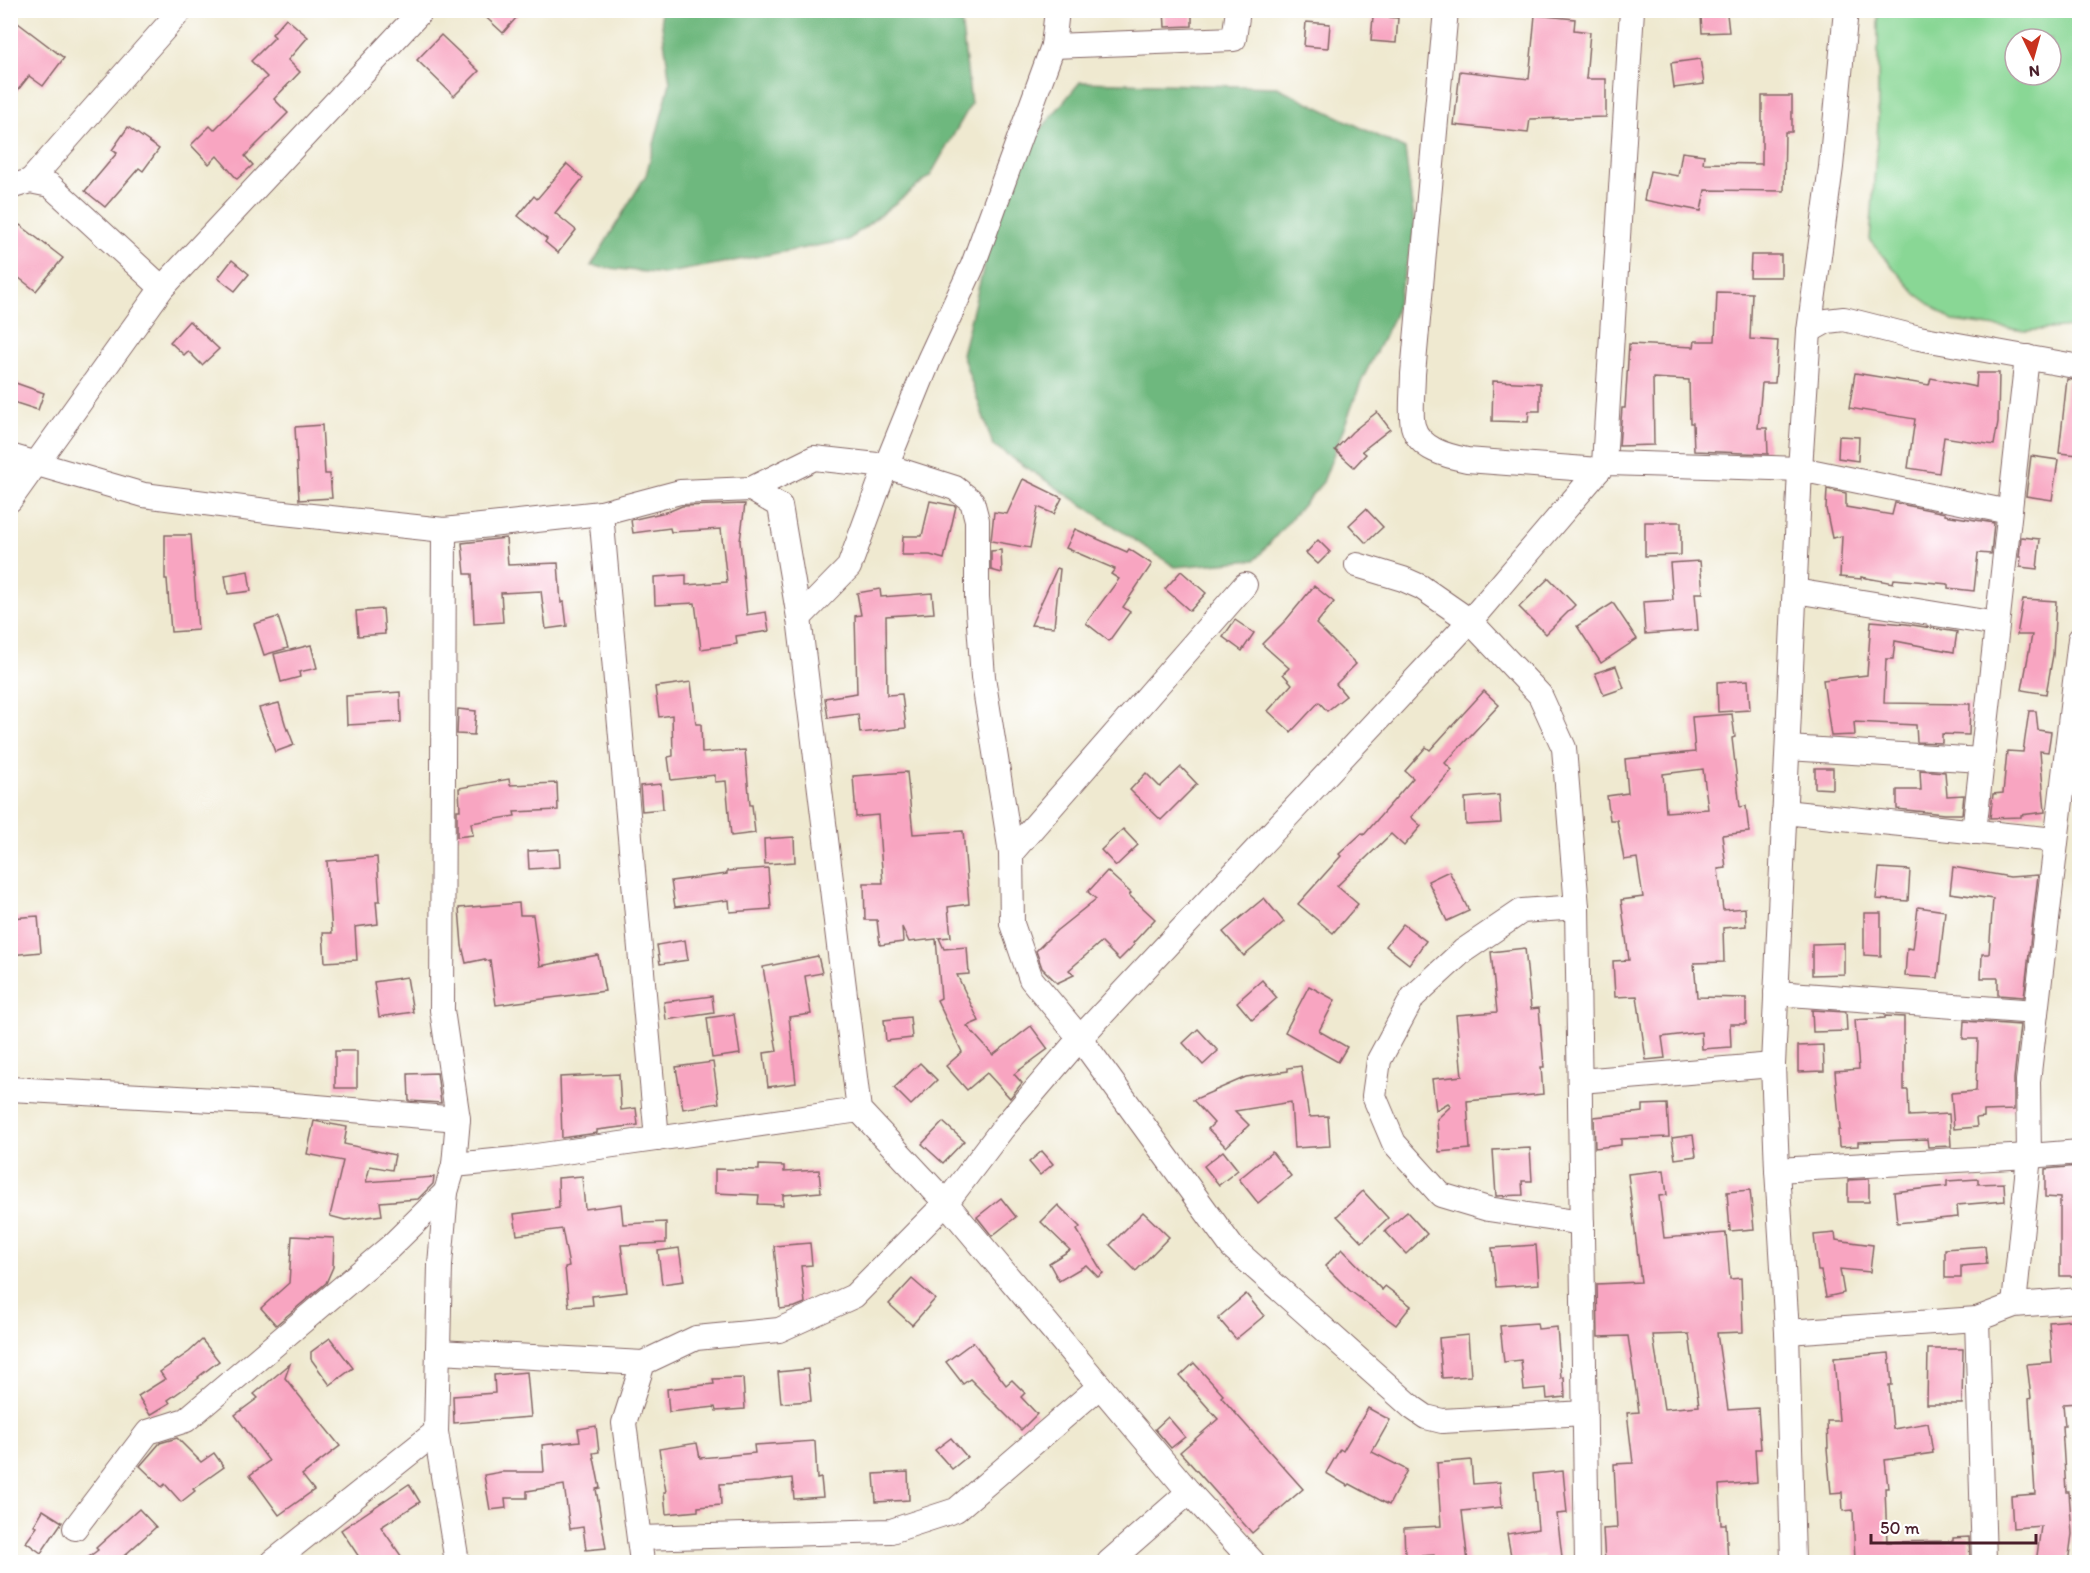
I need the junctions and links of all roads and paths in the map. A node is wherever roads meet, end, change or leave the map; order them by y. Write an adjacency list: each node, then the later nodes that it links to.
1 (181, 10): 9 (street)
2 (422, 10): 10 (street)
3 (1057, 10): 8 (street)
4 (1238, 10): 8 (street)
5 (1446, 10): 17 (street)
6 (1632, 10): 17 (street)
7 (1846, 10): 11 (street)
8 (1053, 46): 16 (street)
9 (20, 184): 10 (street)
10 (162, 288): 15 (street)
11 (1809, 331): 12 (street); 18 (street)
12 (2027, 357): 13 (street); 21 (street)
13 (2079, 367)
14 (10, 456): 15 (street)
15 (38, 463): 20 (street); 23 (street)
16 (886, 466): 19 (street); 27 (street); 37 (street)
17 (1601, 467): 18 (street); 28 (street)
18 (1800, 469): 21 (street); 26 (street)
19 (751, 489): 22 (street); 27 (street)
20 (10, 500)
21 (2010, 512): 29 (street)
22 (601, 513): 23 (street); 47 (street)
23 (444, 530): 46 (street)
24 (1357, 565): 28 (street)
25 (1245, 585): 37 (street)
26 (1795, 591): 29 (street); 32 (street)
27 (799, 618): 45 (street)
28 (1470, 621): 38 (street); 41 (street)
29 (1997, 624): 33 (street)
30 (2079, 639): 31 (street)
31 (2075, 713): 36 (street)
32 (1788, 748): 33 (street); 34 (street)
33 (1982, 760): 35 (street)
34 (1784, 812): 35 (street); 39 (street)
35 (1974, 832): 36 (street)
36 (2055, 840): 40 (street)
37 (1011, 853): 41 (street)
38 (1577, 907): 43 (street); 54 (street)
39 (1776, 993): 40 (street); 42 (street)
40 (2036, 1012): 49 (street)
41 (1080, 1038): 53 (street); 62 (street)
42 (1773, 1065): 43 (street); 51 (street)
43 (1580, 1081): 54 (street)
44 (10, 1089): 46 (street)
45 (859, 1110): 47 (street); 53 (street)
46 (458, 1119): 50 (street)
47 (657, 1139): 50 (street)
48 (2079, 1152): 49 (street)
49 (2029, 1156): 51 (street); 56 (street)
50 (454, 1165): 52 (street)
51 (1777, 1170): 58 (street)
52 (446, 1192): 59 (street); 65 (street)
53 (946, 1203): 60 (street); 61 (street)
54 (1582, 1223): 62 (street)
55 (2079, 1300): 56 (street)
56 (2014, 1305): 57 (street)
57 (1977, 1319): 58 (street); 74 (street)
58 (1787, 1332): 73 (street)
59 (439, 1352): 60 (street); 63 (street)
60 (643, 1363): 66 (street)
61 (1100, 1386): 64 (street); 66 (street)
62 (1585, 1413): 72 (street)
63 (436, 1432): 67 (street); 68 (street)
64 (1189, 1492): 70 (street); 71 (street)
65 (75, 1528)
66 (639, 1538): 69 (street)
67 (273, 1563)
68 (457, 1563)
69 (642, 1563)
70 (1109, 1563)
71 (1253, 1563)
72 (1587, 1563)
73 (1793, 1563)
74 (1984, 1563)

